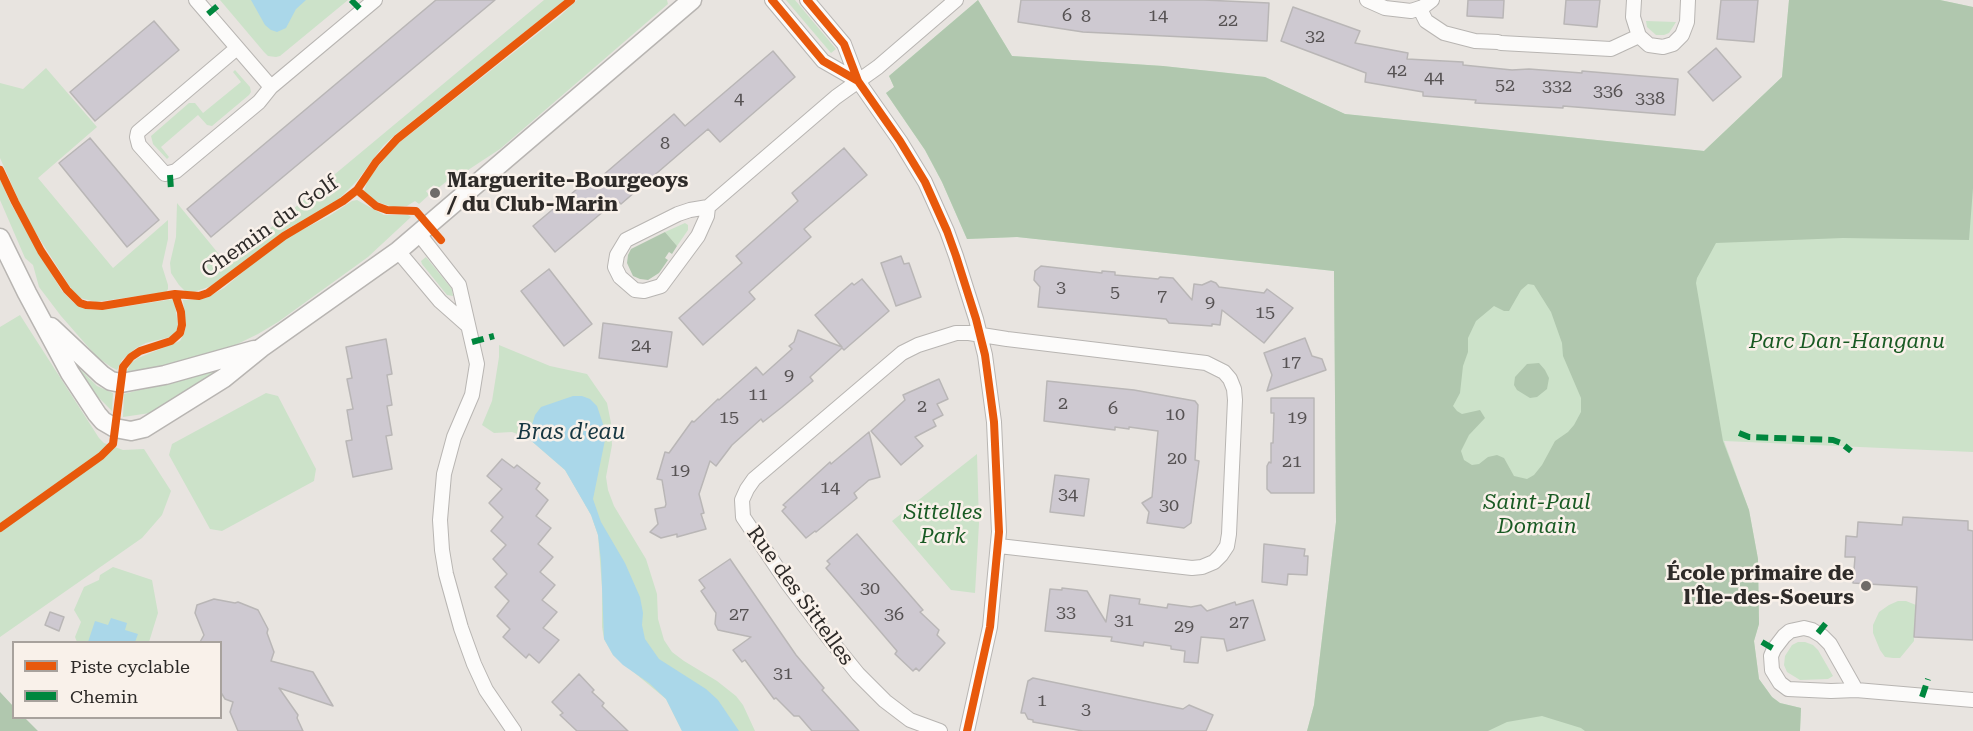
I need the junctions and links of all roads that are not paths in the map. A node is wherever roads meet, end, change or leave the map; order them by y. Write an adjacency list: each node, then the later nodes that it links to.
1 (196, 0): 13 (street)
2 (375, 0): 15 (street)
3 (692, 0): 17 (street)
4 (772, 0): 14 (street)
5 (807, 0): 14 (street)
6 (956, 0): 14 (street)
7 (1366, 0): 11 (street)
8 (1432, 0): 11 (street)
9 (1634, 0): 12 (street)
10 (1688, 0): 12 (street)
11 (1420, 9): 12 (street)
12 (1639, 36)
13 (237, 48): 15 (street); 15 (street)
14 (858, 81): 16 (street); 22 (street)
15 (271, 87)
16 (708, 207): 16 (street)
17 (419, 234): 19 (street); 21 (street)
18 (0, 238): 20 (street)
19 (398, 251): 21 (street); 23 (street)
20 (39, 316): 23 (street); 23 (street)
21 (466, 324): 27 (street)
22 (980, 335): 24 (street); 24 (street, Rue des Sittelles); 28 (street, Rue des Sittelles)
23 (261, 348)
24 (999, 546): 29 (street)
25 (1856, 690): 25 (street); 26 (street)
26 (1973, 700)
27 (514, 731)
28 (940, 731)
29 (967, 731)

